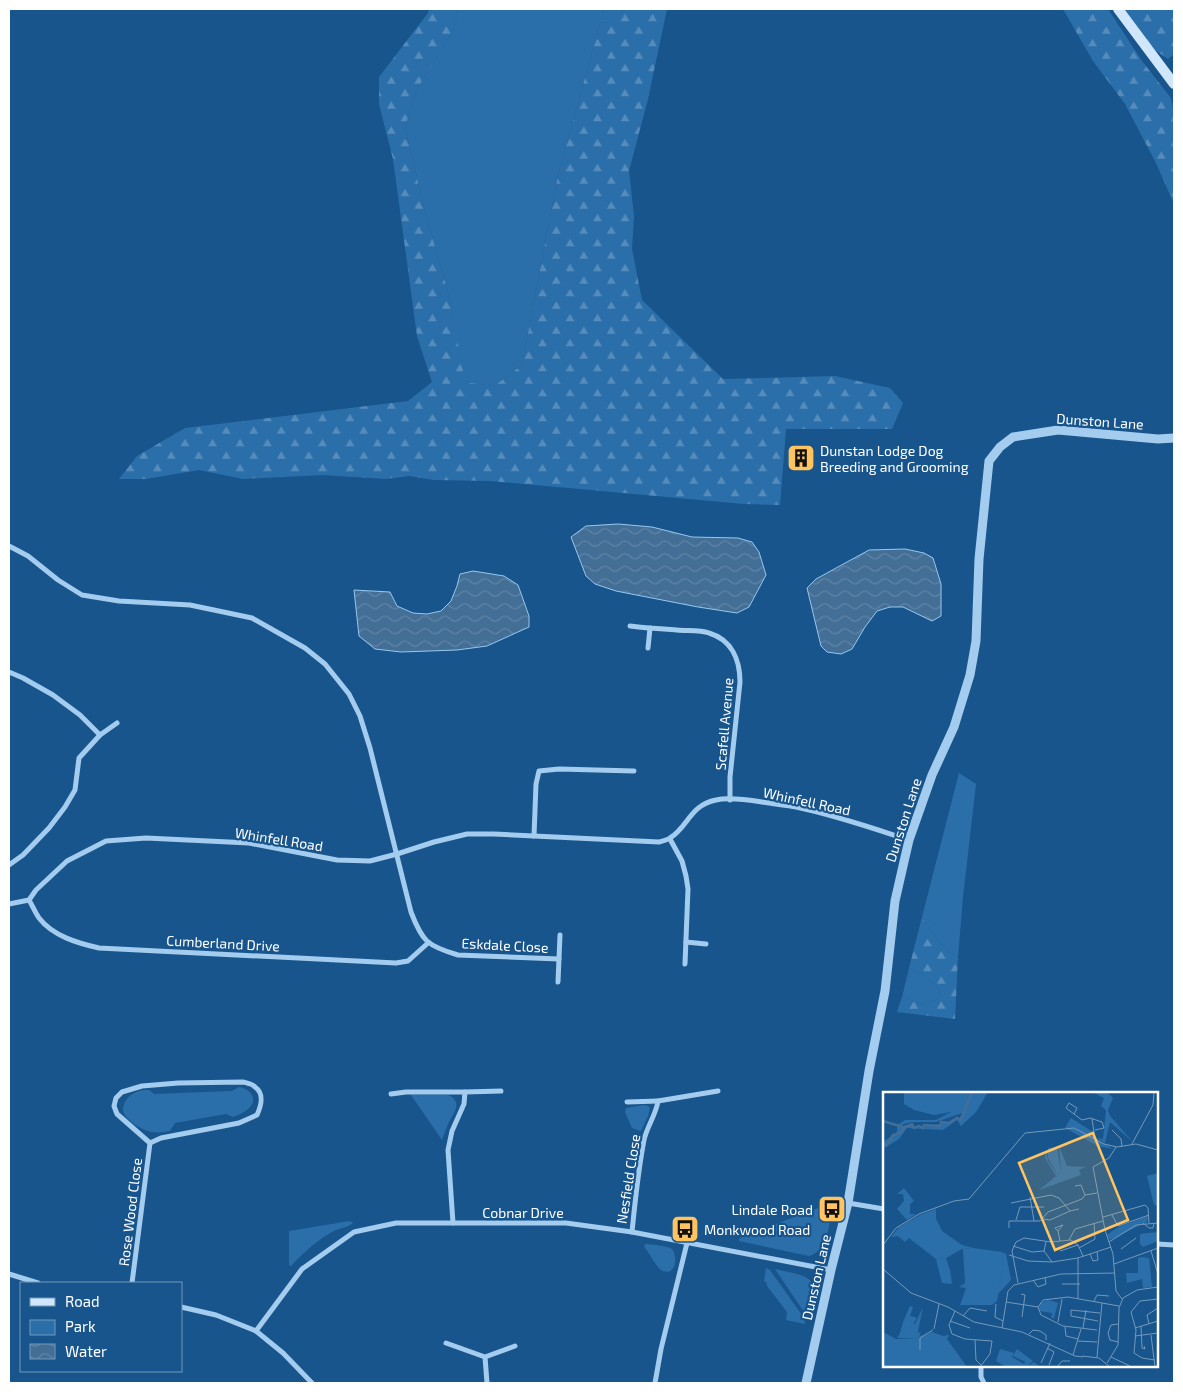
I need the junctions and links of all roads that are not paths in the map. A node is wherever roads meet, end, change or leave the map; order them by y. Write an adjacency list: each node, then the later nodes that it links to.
1 (1118, 9): 2 (main road)
2 (1173, 81)
3 (1174, 438): 15 (street, Dunston Lane)
4 (9, 546): 16 (street)
5 (630, 626): 6 (street, Scafell Avenue)
6 (650, 628): 7 (street); 12 (street, Scafell Avenue)
7 (648, 648)
8 (9, 672): 10 (street)
9 (117, 723): 10 (street)
10 (100, 735): 17 (street)
11 (634, 771): 13 (street)
12 (730, 800): 14 (street, Whinfell Road); 15 (street, Whinfell Road)
13 (534, 836): 14 (street, Whinfell Road); 16 (street, Whinfell Road)
14 (670, 839): 21 (street)
15 (909, 840): 34 (street, Dunston Lane)
16 (397, 854): 18 (street, Whinfell Road); 22 (street)
17 (9, 865)
18 (30, 900): 19 (street); 22 (street, Cumberland Drive)
19 (9, 904)
20 (560, 935): 24 (street, Eskdale Close)
21 (686, 942): 23 (street); 25 (street)
22 (428, 943): 24 (street, Eskdale Close)
23 (706, 944)
24 (559, 959): 26 (street, Eskdale Close)
25 (685, 964)
26 (558, 982)
27 (501, 1091): 29 (street)
28 (718, 1091): 31 (street)
29 (465, 1092): 30 (street); 36 (street)
30 (391, 1094)
31 (658, 1101): 32 (street); 37 (street, Nesfield Close)
32 (627, 1102)
33 (150, 1143): 33 (street, Rose Wood Close); 44 (street, Rose Wood Close)
34 (848, 1203): 35 (street); 41 (street, Dunston Lane)
35 (883, 1209)
36 (452, 1223): 37 (street, Cobnar Drive); 46 (street, Cobnar Drive)
37 (632, 1232): 38 (street, Cobnar Drive)
38 (687, 1243): 41 (street, Cobnar Drive); 53 (street)
39 (1158, 1244): 40 (street)
40 (1174, 1245)
41 (831, 1270): 54 (street, Dunston Lane)
42 (9, 1274): 43 (street)
43 (35, 1282)
44 (132, 1282)
45 (182, 1307): 46 (street)
46 (256, 1331): 51 (street)
47 (446, 1343): 49 (street)
48 (516, 1346): 49 (street)
49 (485, 1357): 52 (street)
50 (981, 1367): 55 (street)
51 (312, 1383)
52 (487, 1383)
53 (655, 1383)
54 (806, 1383)
55 (984, 1383)

